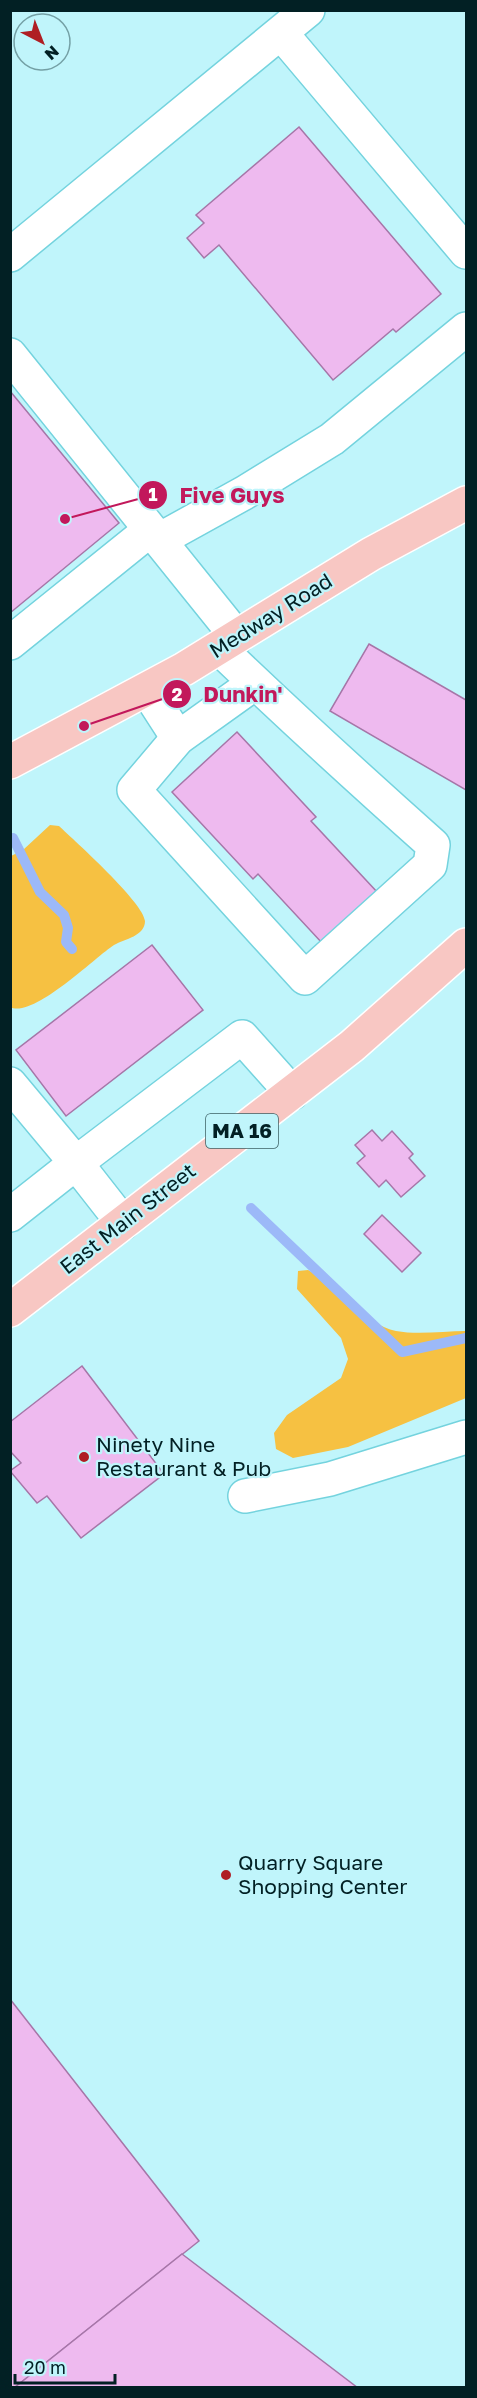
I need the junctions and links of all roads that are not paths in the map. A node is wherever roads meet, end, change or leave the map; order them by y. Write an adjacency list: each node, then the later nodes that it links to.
1 (308, 10): 2 (lane)
2 (281, 33): 3 (lane); 4 (lane)
3 (466, 252)
4 (10, 255)
5 (466, 330): 9 (lane)
6 (10, 355): 9 (lane)
7 (466, 483): 10 (main road, Medway Road)
8 (466, 503): 10 (main road, Medway Road)
9 (155, 535): 11 (lane); 12 (lane)
10 (371, 554): 11 (main road, Medway Road)
11 (228, 642): 13 (lane); 14 (main road, Medway Road)
12 (10, 643)
13 (255, 683): 15 (lane); 15 (lane)
14 (147, 690): 15 (lane); 16 (main road, Medway Road)
15 (178, 738)
16 (10, 762)
17 (466, 945): 19 (main road, East Main Street / MA 16)
18 (10, 1084): 20 (lane)
19 (292, 1093): 20 (lane); 22 (main road, East Main Street / MA 16)
20 (76, 1163): 21 (lane); 22 (lane)
21 (10, 1215)
22 (123, 1223): 23 (main road, East Main Street / MA 16)
23 (10, 1310)
24 (466, 1437): 25 (lane)
25 (245, 1496)

